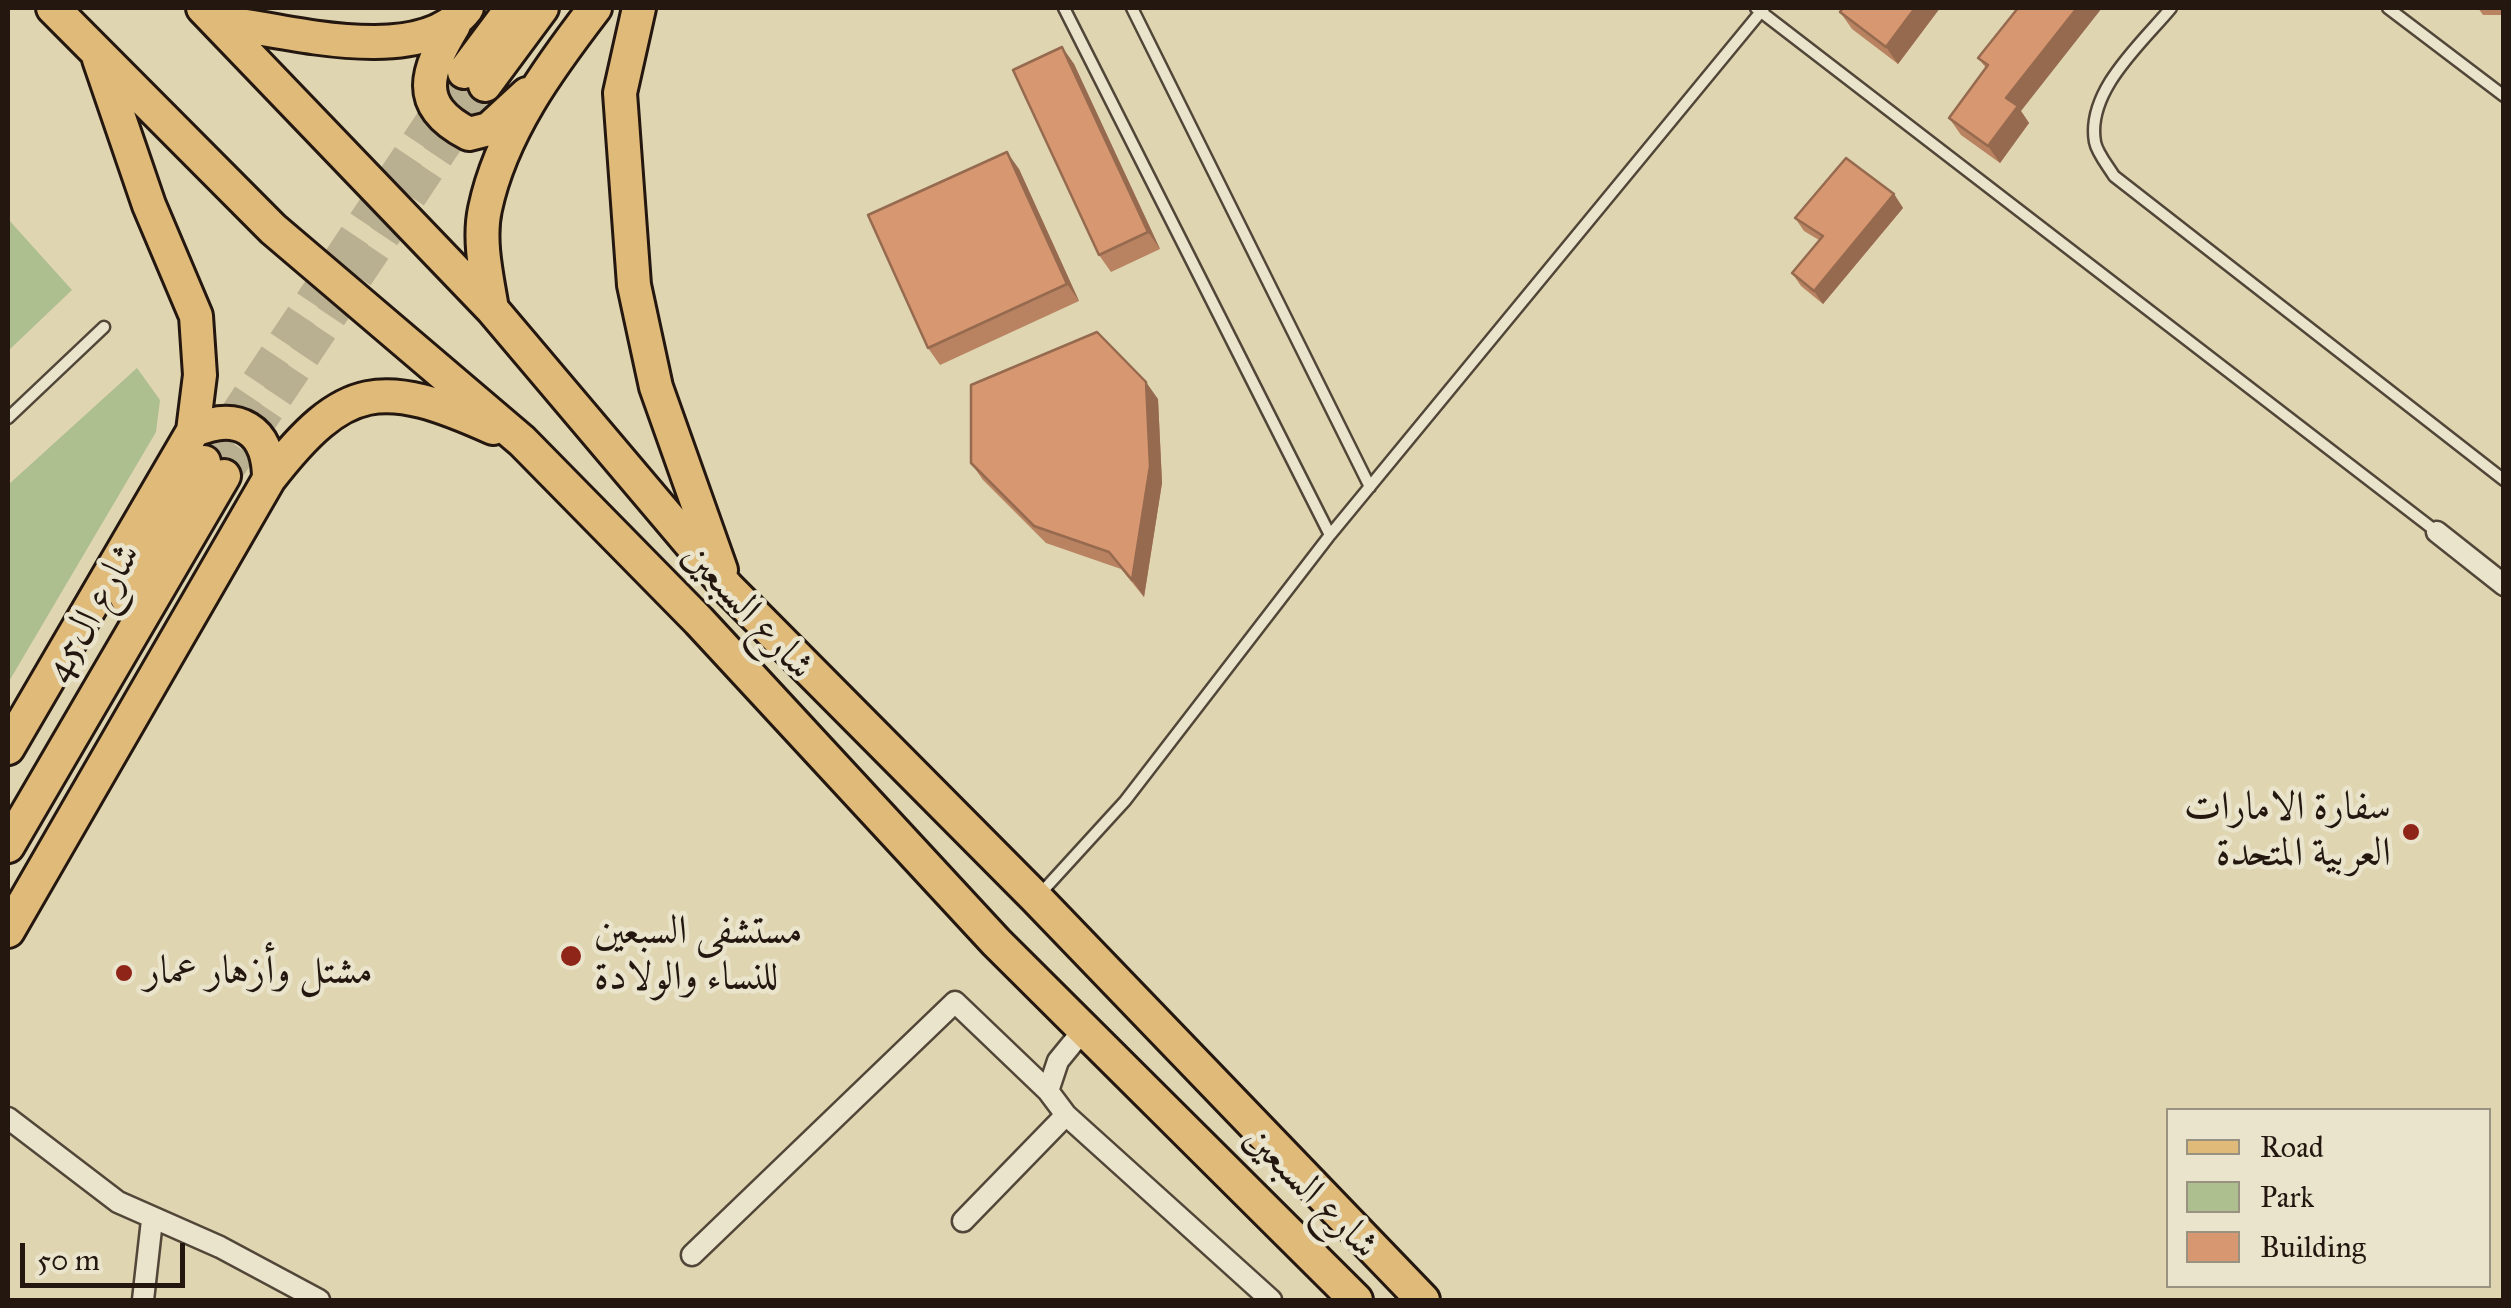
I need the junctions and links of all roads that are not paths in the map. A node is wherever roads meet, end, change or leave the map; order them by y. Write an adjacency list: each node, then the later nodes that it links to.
1 (52, 8): 13 (main road, شارع السبعين)
2 (512, 8): 3 (main road)
3 (542, 8)
4 (595, 8): 14 (main road)
5 (639, 8): 27 (main road)
6 (1064, 8): 25 (lane)
7 (1132, 8): 23 (lane)
8 (2171, 8): 22 (lane)
9 (2388, 8): 15 (lane)
10 (1760, 9): 23 (lane); 24 (lane)
11 (209, 14): 12 (main road); 16 (main road, شارع السبعين)
12 (461, 16): 14 (main road)
13 (96, 50): 19 (main road, شارع السبعين); 20 (main road)
14 (536, 85): 16 (main road)
15 (2504, 96)
16 (492, 309): 27 (main road, شارع السبعين)
17 (104, 327): 18 (lane)
18 (8, 418)
19 (522, 441): 21 (main road); 33 (main road, شارع السبعين)
20 (207, 456): 21 (main road); 28 (main road); 29 (main road, شارع ال45); 30 (main road, شارع ال45)
21 (269, 479): 32 (main road)
22 (2504, 480)
23 (1370, 487): 25 (lane)
24 (2437, 532): 26 (street)
25 (1330, 535): 31 (lane)
26 (2504, 585)
27 (728, 588): 31 (main road, شارع السبعين)
28 (8, 748)
29 (8, 810)
30 (8, 846)
31 (1036, 898): 44 (main road, شارع السبعين)
32 (8, 931)
33 (1085, 1028): 34 (street); 43 (main road, شارع السبعين)
34 (1048, 1092): 35 (street); 39 (street)
35 (1066, 1114): 38 (street); 42 (street)
36 (8, 1118): 37 (street)
37 (152, 1220): 40 (street); 41 (street)
38 (963, 1220)
39 (692, 1254)
40 (142, 1300)
41 (319, 1300)
42 (1271, 1300)
43 (1356, 1300)
44 (1424, 1300)

